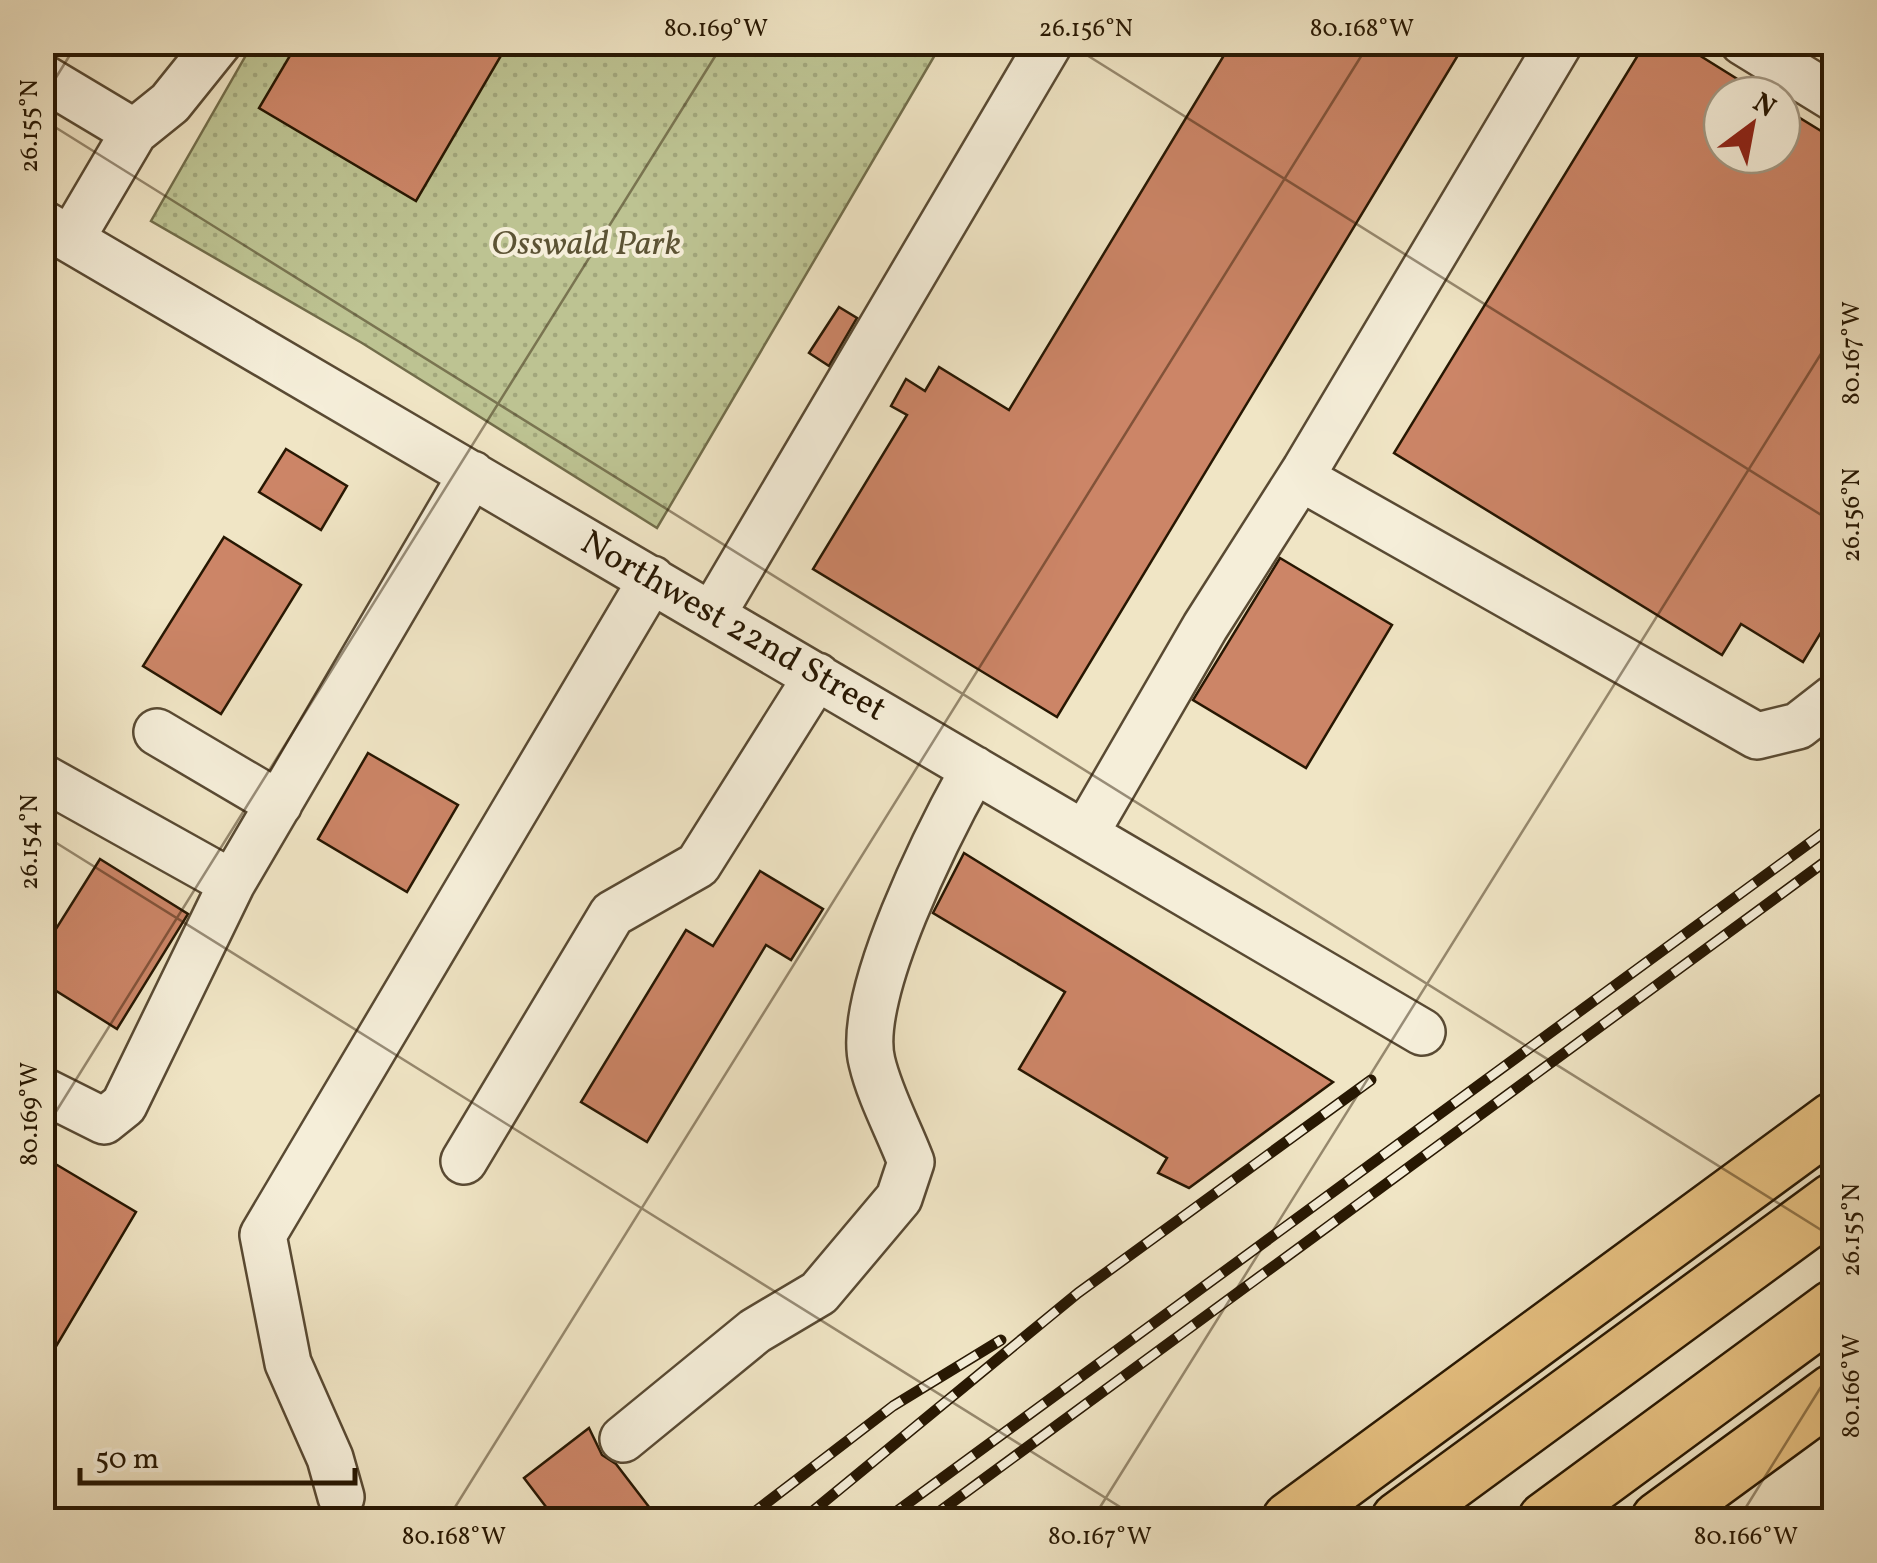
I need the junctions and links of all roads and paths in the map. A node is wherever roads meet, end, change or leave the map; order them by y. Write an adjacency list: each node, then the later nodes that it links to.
1 (1050, 42): 12 (street)
2 (1560, 42): 10 (street)
3 (1743, 42): 6 (street)
4 (210, 46): 7 (street)
5 (42, 77): 7 (street)
6 (1834, 98)
7 (134, 132): 8 (street)
8 (57, 231): 9 (street, Northwest 22nd Street)
9 (472, 474): 11 (street, Northwest 22nd Street); 18 (street)
10 (1301, 478): 14 (street); 19 (street)
11 (652, 579): 12 (street, Northwest 22nd Street); 29 (street)
12 (712, 615): 13 (street, Northwest 22nd Street)
13 (817, 676): 16 (street, Northwest 22nd Street); 24 (street)
14 (1834, 698)
15 (157, 732): 18 (street)
16 (974, 768): 19 (street, Northwest 22nd Street); 28 (street)
17 (42, 776): 20 (street)
18 (279, 804): 20 (street)
19 (1085, 834): 21 (street, Northwest 22nd Street)
20 (232, 884): 22 (street)
21 (1422, 1032)
22 (42, 1090)
23 (1834, 1120): 30 (highway)
24 (464, 1160)
25 (1834, 1201): 31 (highway)
26 (1834, 1308): 32 (highway)
27 (1834, 1392): 33 (highway)
28 (622, 1439)
29 (341, 1497)
30 (1290, 1520)
31 (1399, 1520)
32 (1546, 1520)
33 (1660, 1520)

